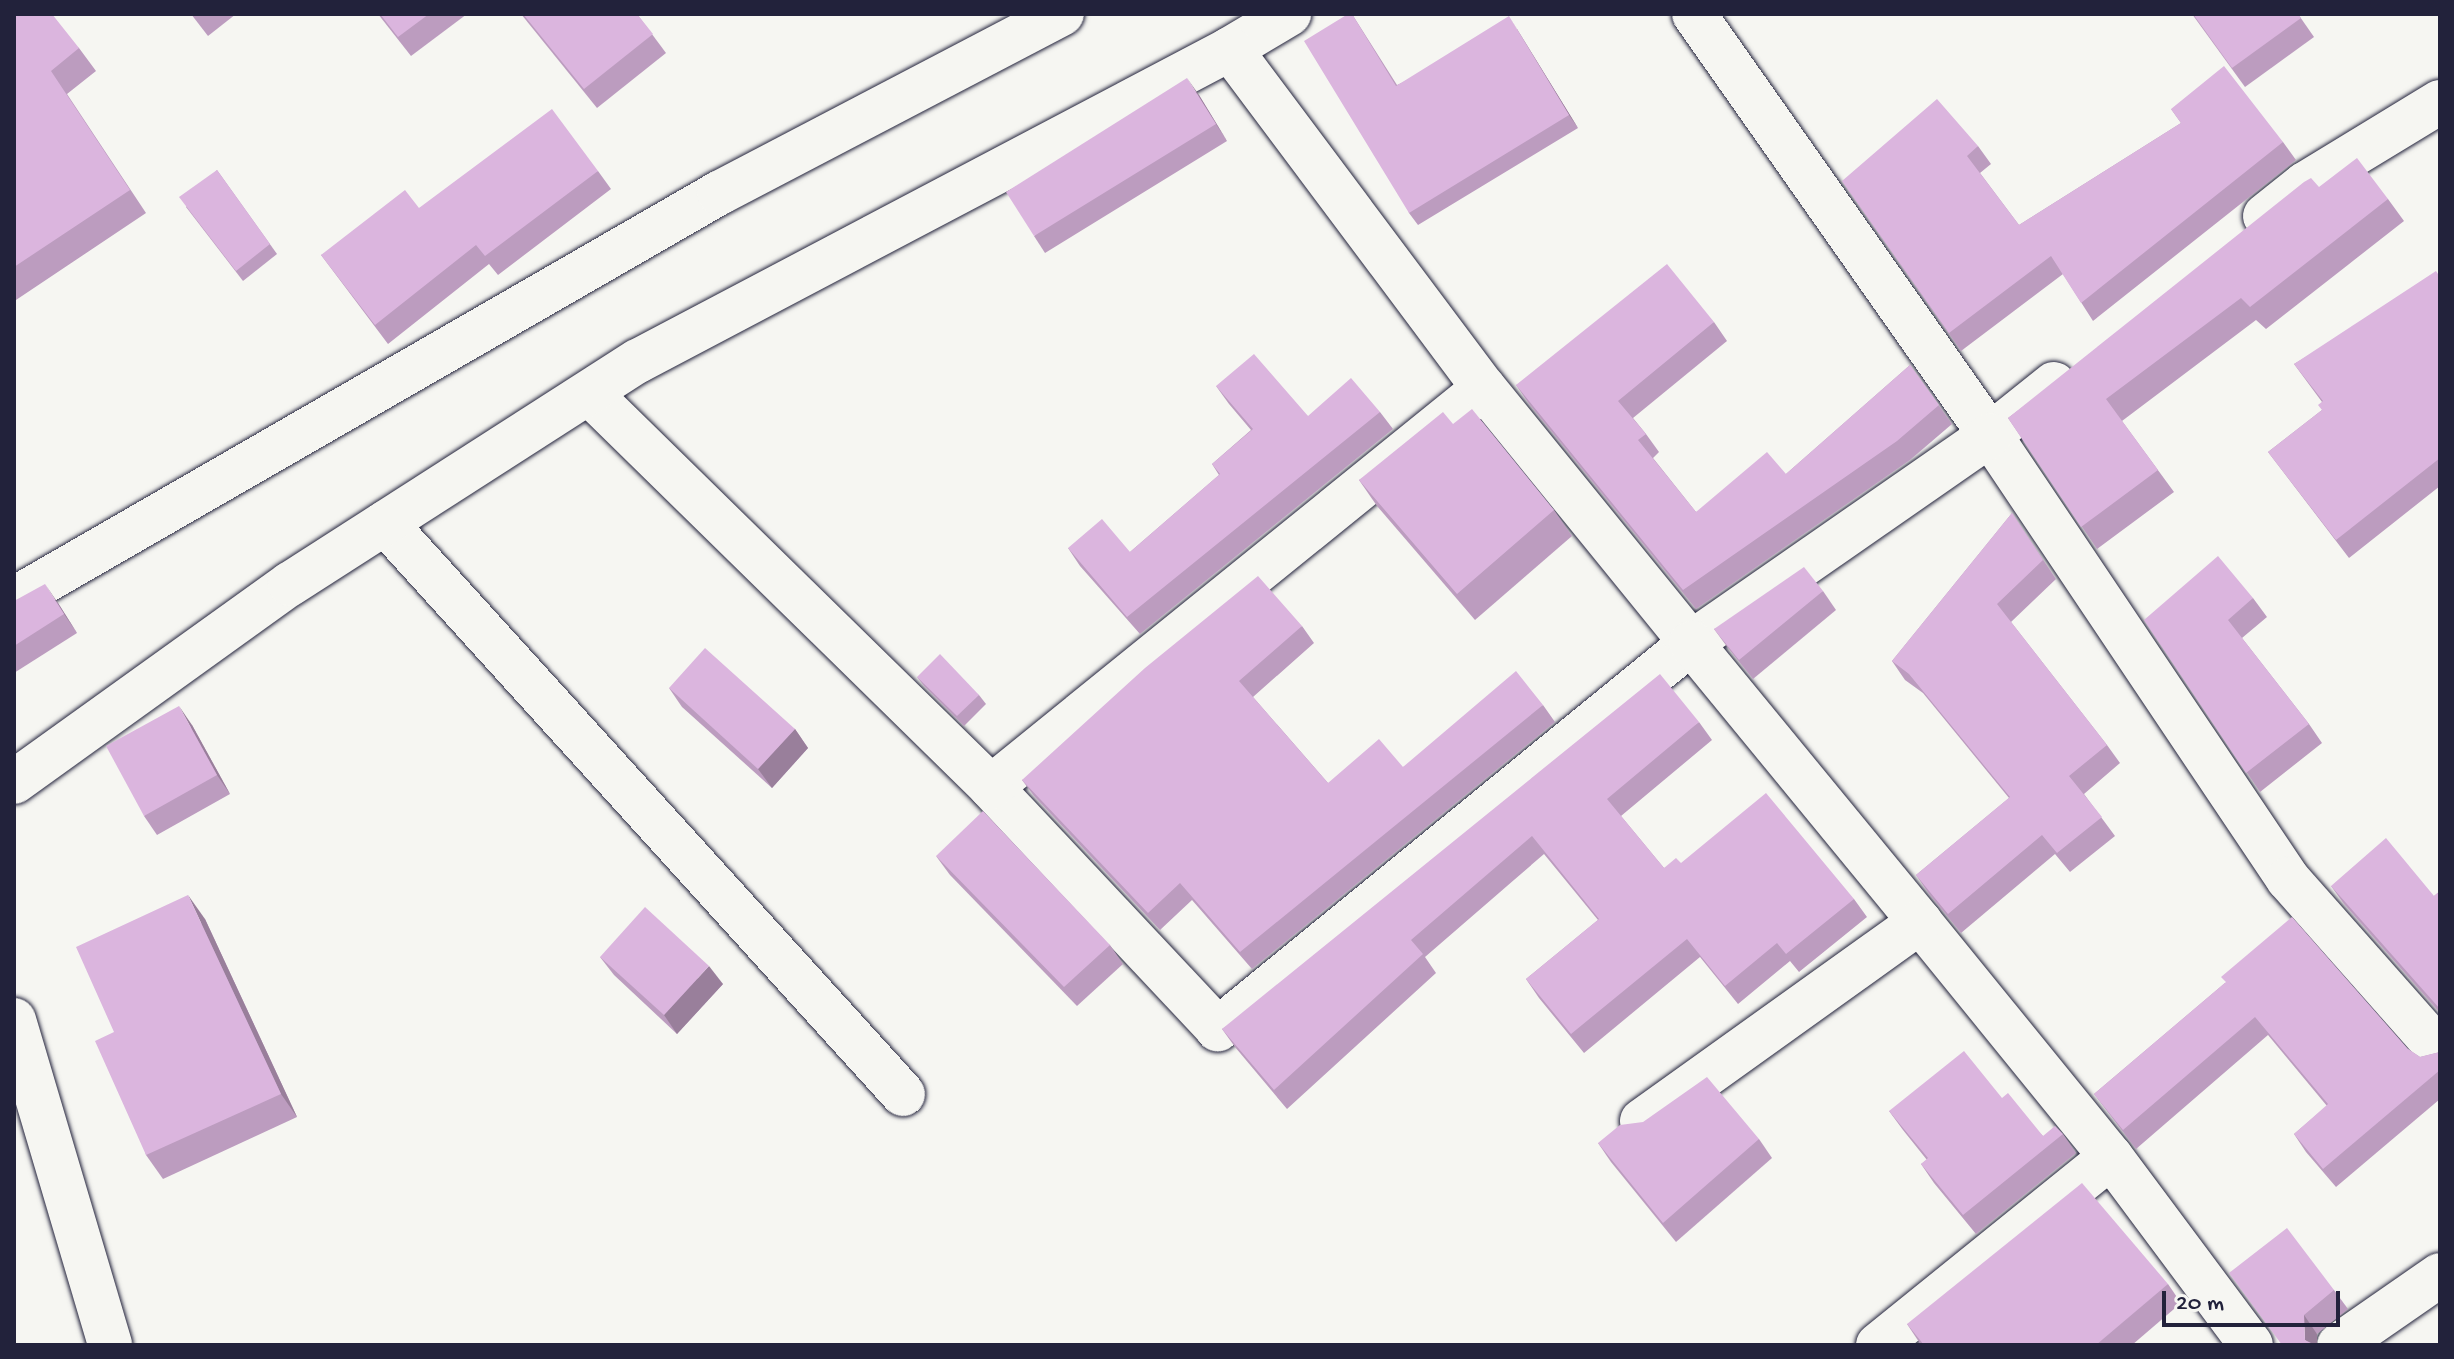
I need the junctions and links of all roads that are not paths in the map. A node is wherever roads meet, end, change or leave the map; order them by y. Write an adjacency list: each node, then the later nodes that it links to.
1 (1062, 14): 12 (street)
2 (1289, 14): 4 (street)
3 (1694, 14): 10 (street)
4 (1230, 49): 8 (street); 9 (street)
5 (2440, 102): 6 (street)
6 (2232, 242)
7 (2087, 358): 10 (street)
8 (1484, 388): 13 (street); 15 (street)
9 (589, 393): 11 (street); 15 (street)
10 (1990, 435): 13 (street); 18 (street)
11 (385, 523): 14 (street); 19 (street)
12 (14, 599)
13 (1691, 643): 15 (street); 16 (street)
14 (14, 782)
15 (991, 787)
16 (1920, 922): 20 (street); 21 (street)
17 (14, 1020): 23 (street)
18 (2440, 1051)
19 (903, 1094)
20 (1642, 1121)
21 (2111, 1157): 24 (street); 25 (street)
22 (2440, 1275): 26 (street)
23 (110, 1345)
24 (1878, 1345)
25 (2251, 1345)
26 (2339, 1345)

